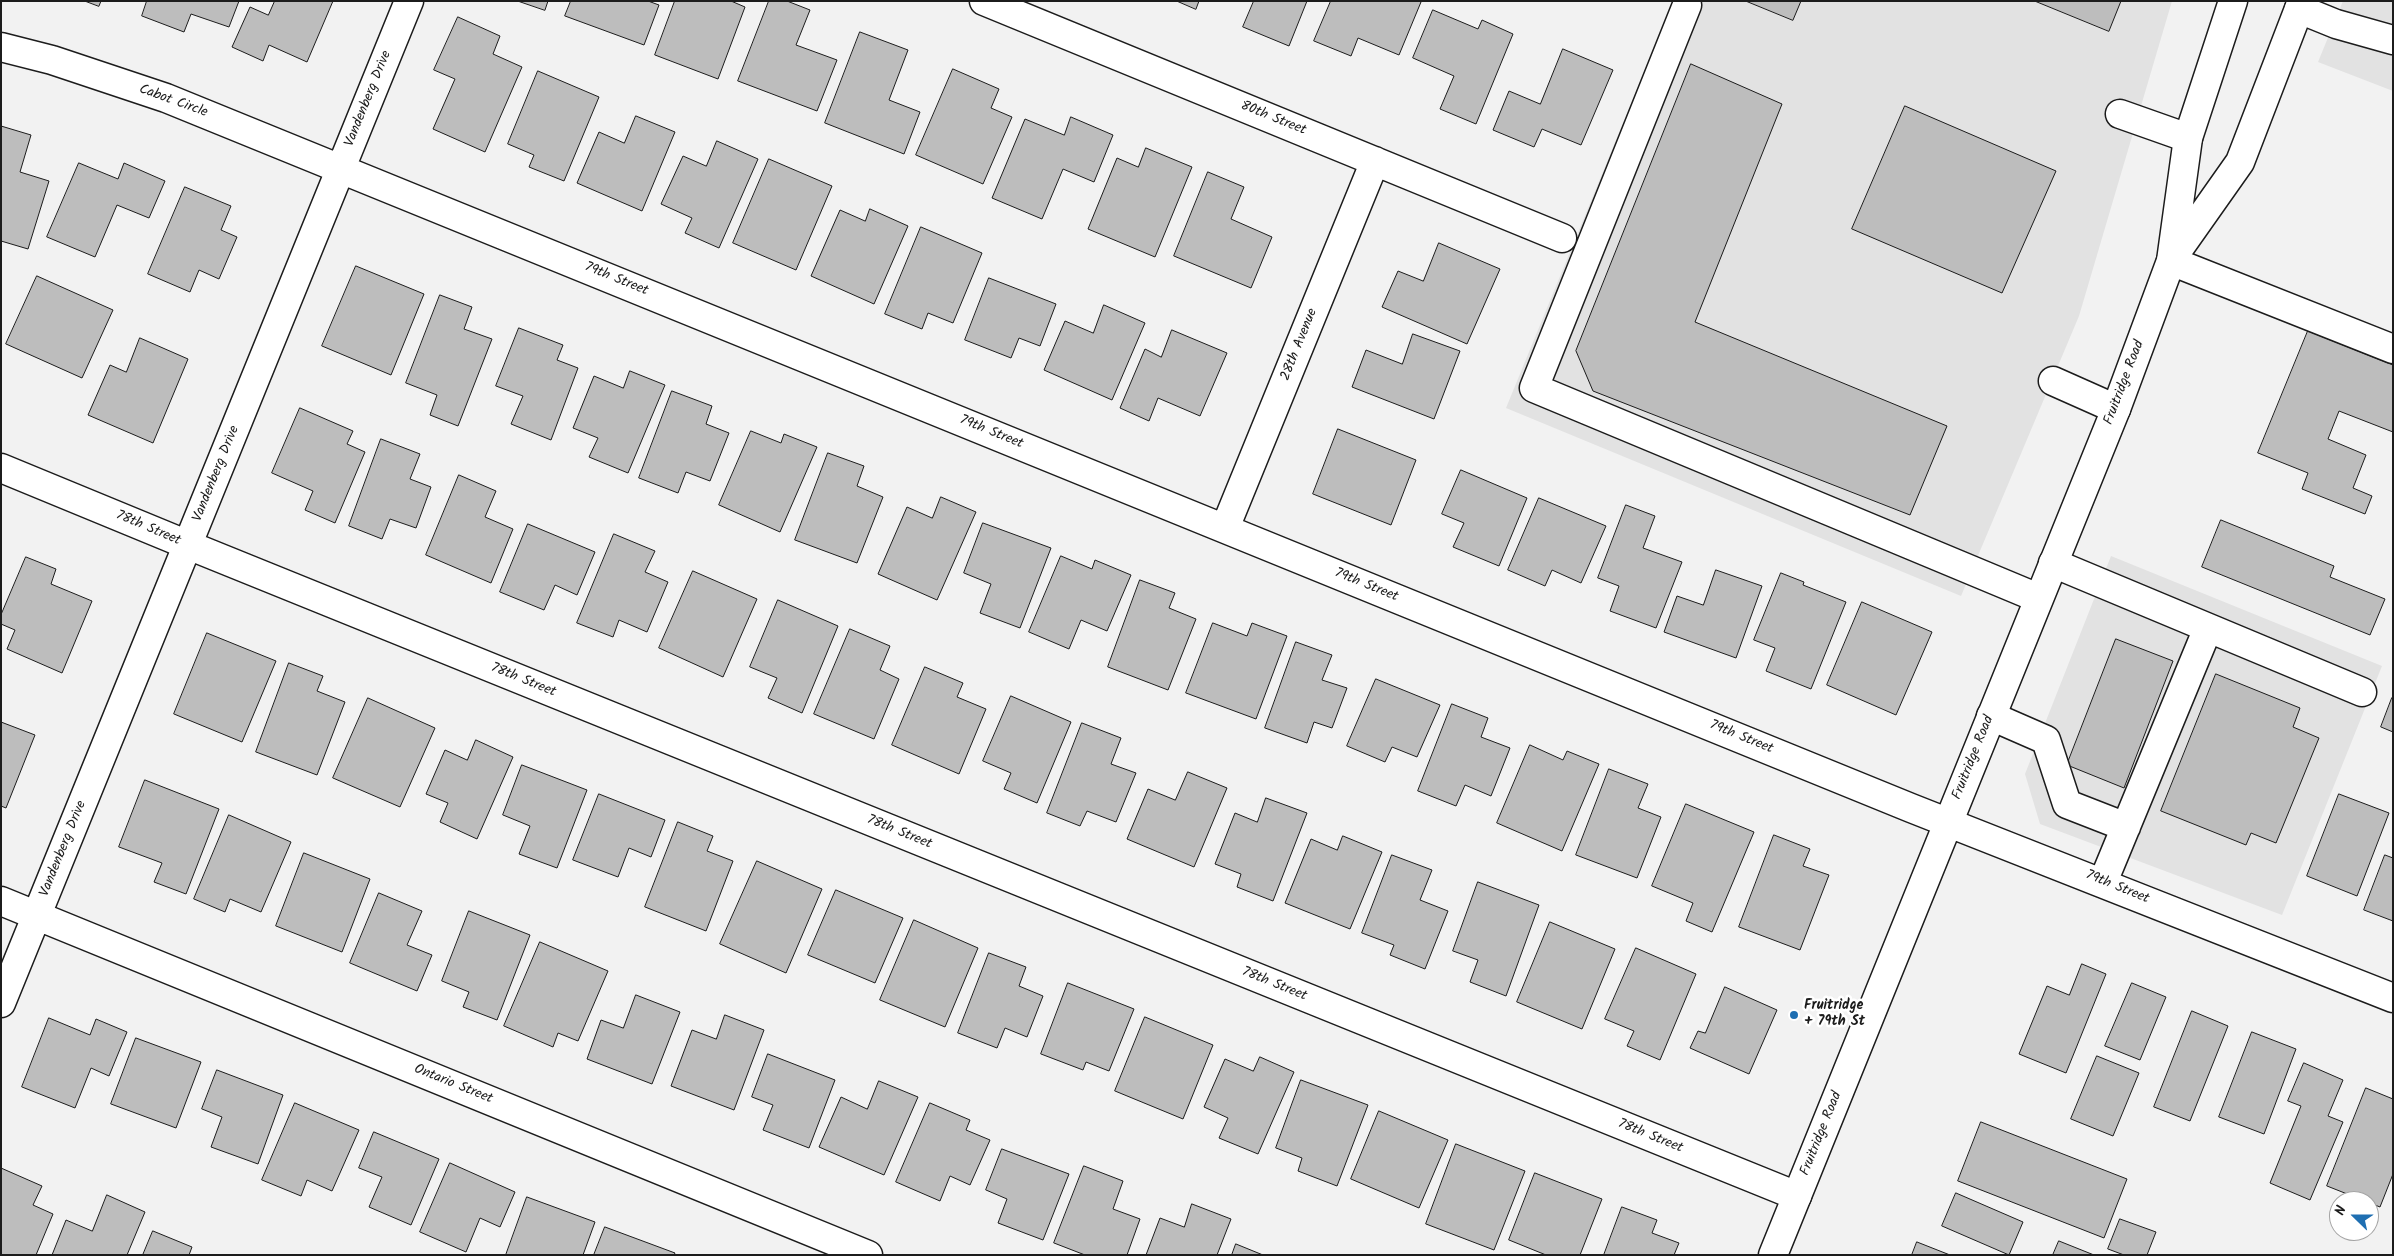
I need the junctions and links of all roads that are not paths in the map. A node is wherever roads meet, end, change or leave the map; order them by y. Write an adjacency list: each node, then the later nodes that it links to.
1 (408, 1): 11 (street, Vandenberg Drive)
2 (984, 1): 10 (street, 80th Street)
3 (2233, 1): 9 (street, Fruitridge Road)
4 (2300, 5): 6 (street); 13 (street, Fruitridge Road)
5 (1687, 6): 21 (street)
6 (2392, 40)
7 (1, 47): 11 (street, Cabot Circle)
8 (2120, 114): 9 (street)
9 (2188, 138): 13 (street, Fruitridge Road)
10 (1375, 161): 12 (street, 80th Street); 18 (street, 28th Avenue)
11 (341, 168): 18 (street, 79th Street); 19 (street, Vandenberg Drive)
12 (1562, 238)
13 (2171, 261): 14 (street); 16 (street, Fruitridge Road)
14 (2393, 349)
15 (2053, 381): 16 (street)
16 (2116, 409): 20 (street, Fruitridge Road)
17 (1, 468): 19 (street, 78th Street)
18 (1225, 528): 25 (street, 79th Street)
19 (188, 545): 29 (street, Vandenberg Drive); 32 (street, 78th Street)
20 (2053, 563): 21 (street, Fruitridge Road); 22 (street)
21 (2038, 598): 24 (street, Fruitridge Road)
22 (2208, 628): 23 (street); 26 (street)
23 (2362, 692)
24 (1991, 716): 25 (street, Fruitridge Road); 26 (street)
25 (1948, 821): 27 (street, 79th Street); 32 (street, Fruitridge Road)
26 (2126, 827): 27 (street)
27 (2103, 882): 30 (street, 79th Street)
28 (1, 901): 29 (street)
29 (37, 916): 31 (street, Vandenberg Drive); 33 (street, Ontario Street)
30 (2393, 998)
31 (1, 1003)
32 (1797, 1196): 34 (street, Fruitridge Road)
33 (868, 1255)
34 (1773, 1255)

